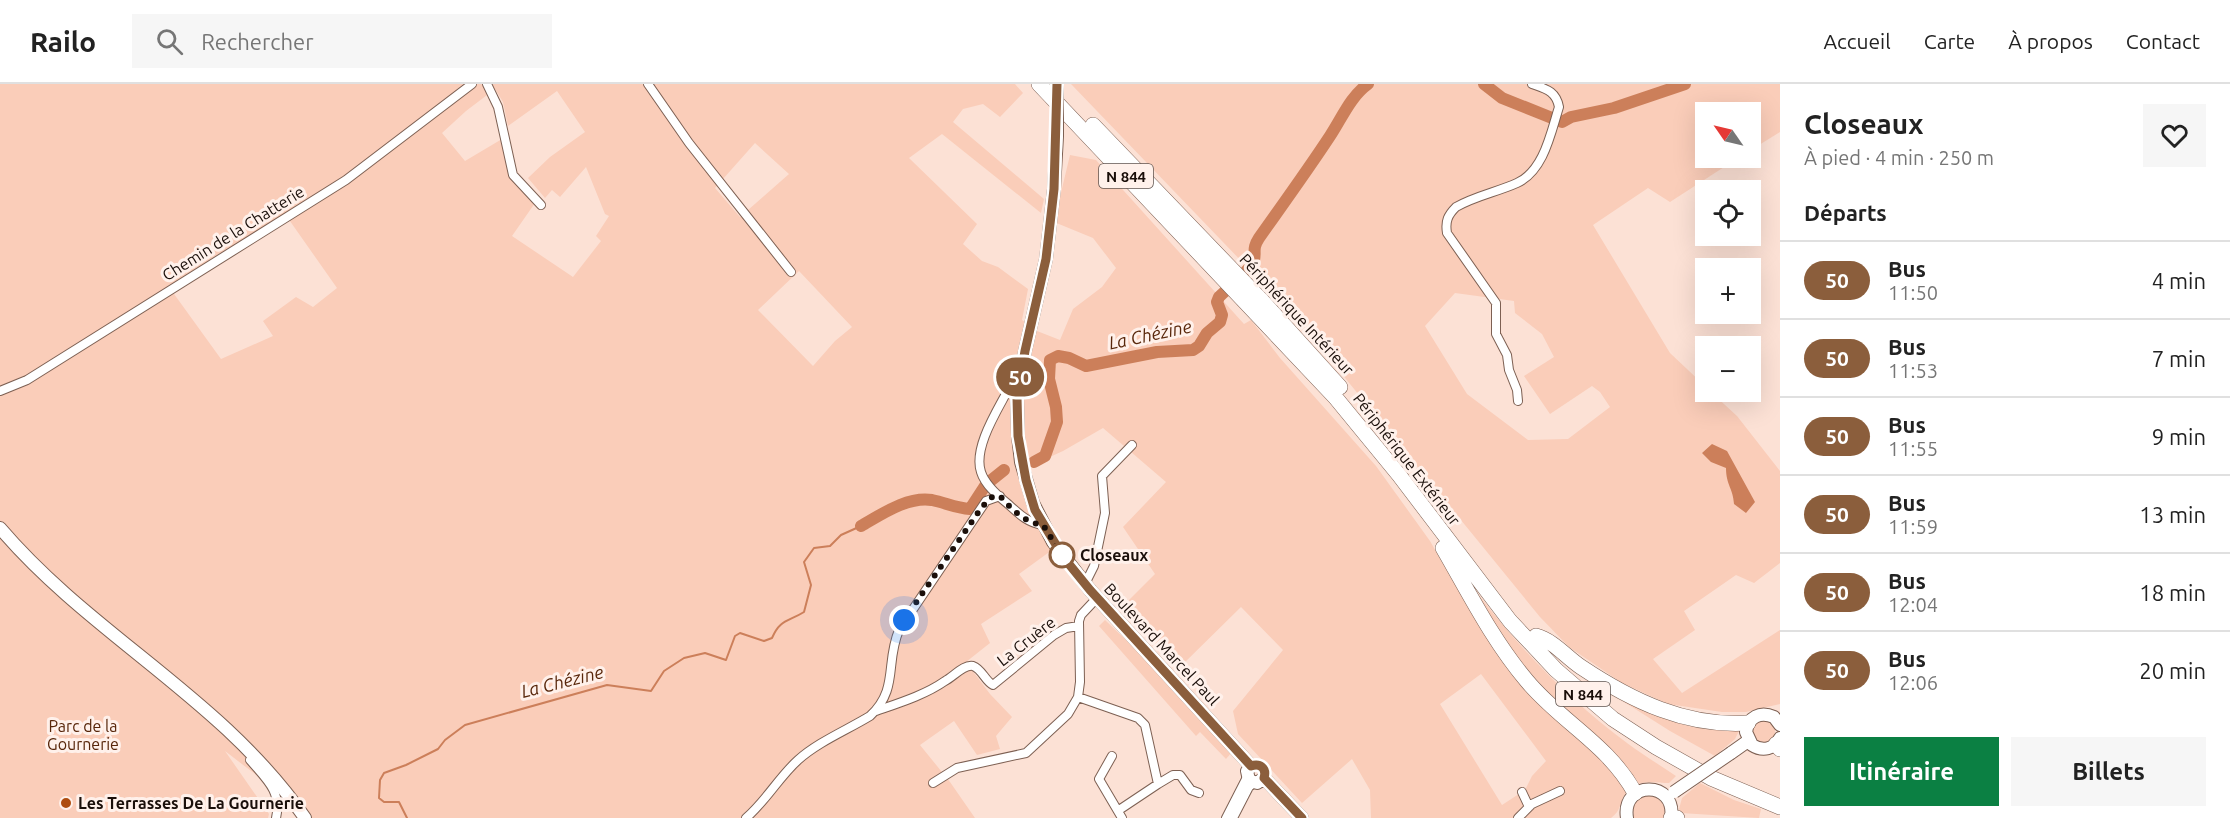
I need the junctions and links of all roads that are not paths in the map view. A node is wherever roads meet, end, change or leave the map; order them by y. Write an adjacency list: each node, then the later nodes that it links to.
1 (472, 84): 12 (street, Chemin de la Chatterie)
2 (487, 84): 7 (street)
3 (648, 84): 9 (street)
4 (1040, 84): 8 (highway, N 844)
5 (1055, 84): 8 (highway, Périphérique Intérieur / N 844); 11 (street, Boulevard Marcel Paul, bridge)
6 (1532, 84): 13 (street)
7 (541, 205)
8 (1218, 264): 10 (highway, Périphérique Intérieur / N 844)
9 (791, 272)
10 (1261, 309): 16 (highway, Périphérique Extérieur / N 844); 22 (highway, Périphérique Intérieur / N 844)
11 (1019, 384): 15 (street); 17 (street, Boulevard Marcel Paul)
12 (0, 392)
13 (1518, 401)
14 (1132, 445): 19 (street)
15 (1000, 496): 17 (street); 24 (street)
16 (1434, 521): 36 (highway); 41 (highway, Périphérique Extérieur / N 844)
17 (1043, 525): 19 (street, Boulevard Marcel Paul)
18 (0, 528): 27 (street)
19 (1085, 584): 20 (street, Boulevard Marcel Paul)
20 (1097, 598): 21 (street); 31 (street, Boulevard Marcel Paul)
21 (1079, 626): 23 (street); 24 (street, La Cruère)
22 (1536, 636): 26 (highway); 39 (highway, Périphérique Intérieur / N 844)
23 (1078, 697): 32 (street); 33 (street)
24 (874, 712): 45 (street)
25 (1779, 722): 26 (street)
26 (1748, 723): 28 (street)
27 (239, 738): 43 (street); 44 (street)
28 (1748, 741): 29 (street); 38 (street, bridge)
29 (1779, 744)
30 (1112, 756): 42 (street)
31 (1254, 776): 46 (street); 47 (street); 48 (street, Boulevard Marcel Paul)
32 (933, 783)
33 (1158, 784): 37 (street); 42 (street)
34 (1560, 791): 40 (street)
35 (1522, 792): 40 (street)
36 (1635, 793): 38 (street); 50 (street)
37 (1199, 794)
38 (1670, 794): 51 (street)
39 (1780, 797)
40 (1529, 807): 49 (street)
41 (1780, 807)
42 (1120, 814)
43 (276, 818)
44 (305, 818)
45 (746, 818)
46 (1226, 818)
47 (1233, 818)
48 (1302, 818)
49 (1518, 818)
50 (1627, 818)
51 (1671, 818): 52 (highway)
52 (1677, 818)

